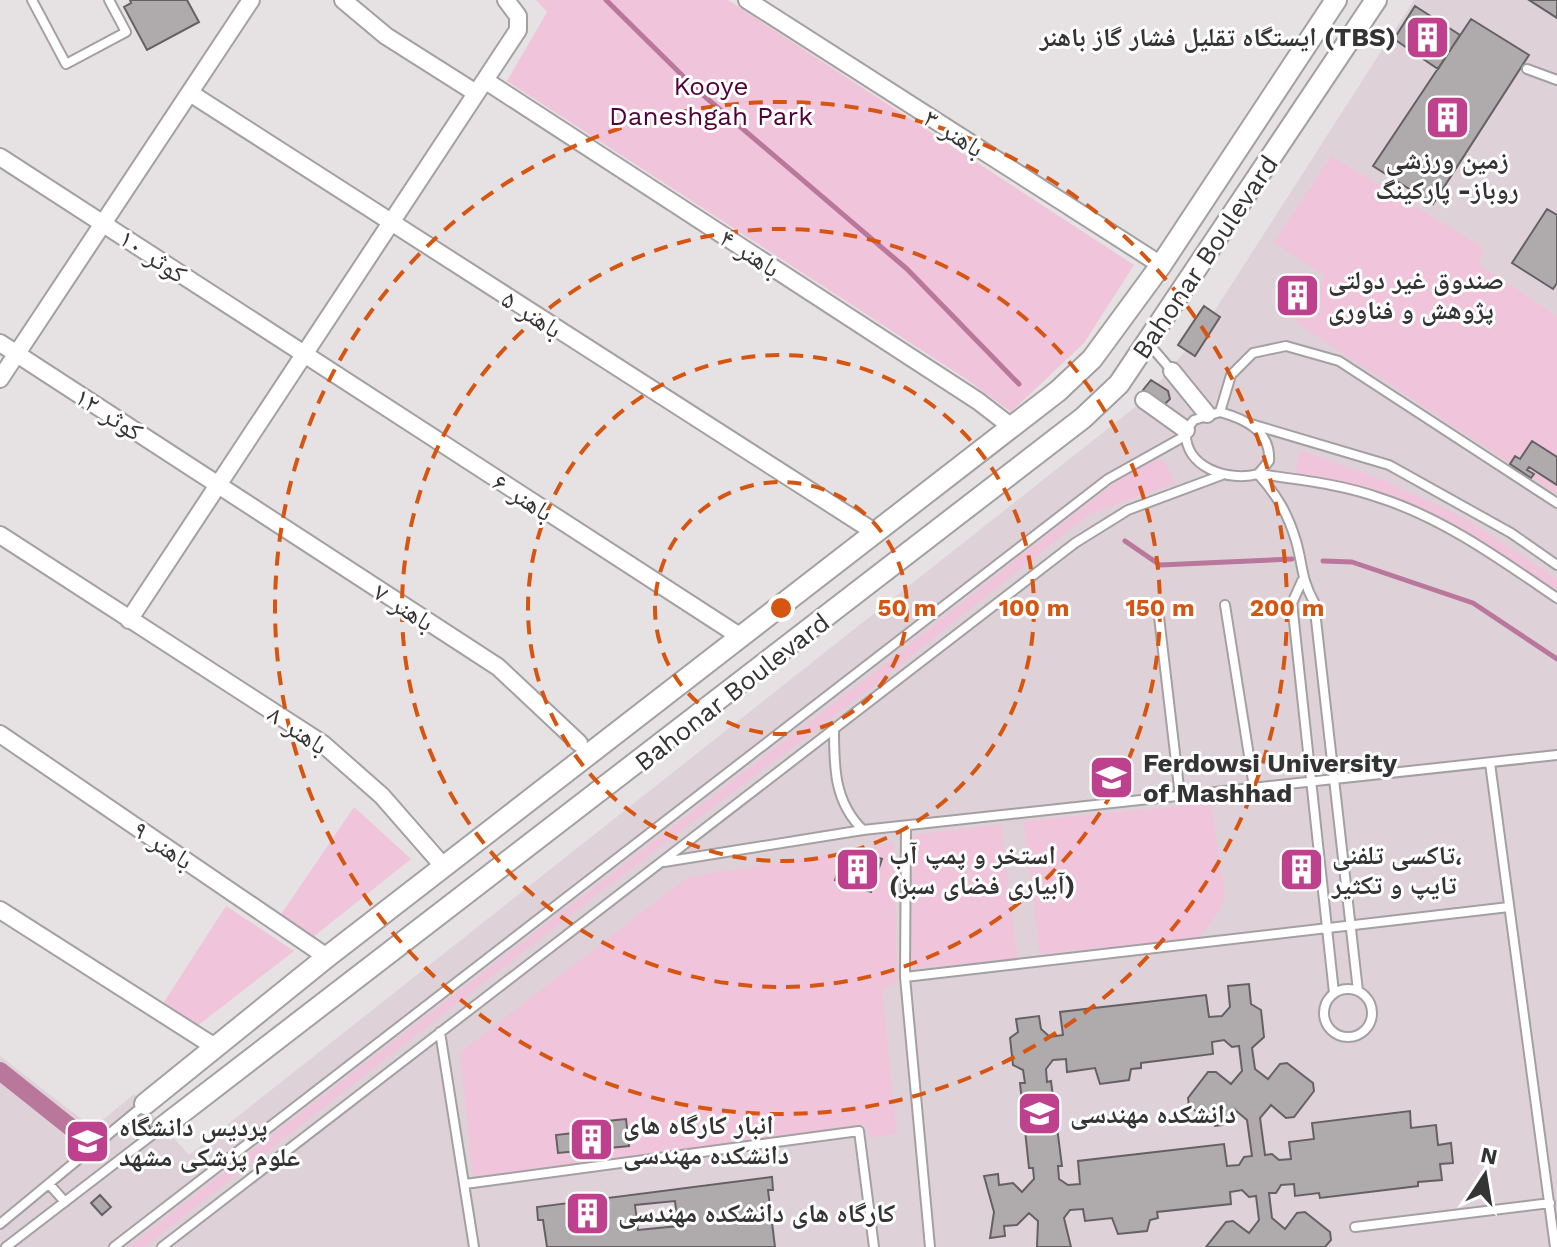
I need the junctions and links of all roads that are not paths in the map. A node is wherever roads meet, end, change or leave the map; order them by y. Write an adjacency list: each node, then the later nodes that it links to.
1 (32, 0): 2 (lane)
2 (109, 0)
3 (251, 0): 12 (street)
4 (343, 0): 11 (street, باهنر ۴)
5 (506, 0): 11 (street)
6 (747, 0): 16 (street, باهنر ۳)
7 (1336, 0): 16 (street, Bahonar Boulevard)
8 (1376, 0): 18 (street, Bahonar Boulevard)
9 (1527, 69): 10 (lane)
10 (1557, 80)
11 (481, 87): 15 (street); 26 (street, باهنر ۴)
12 (190, 93): 14 (street); 15 (street, باهنر ۵)
13 (0, 157): 14 (street, کوثر ۱۰)
14 (103, 223): 19 (street); 20 (street, کوثر ۱۰)
15 (391, 224): 20 (street); 32 (street, باهنر ۵)
16 (1161, 265): 26 (street, Bahonar Boulevard)
17 (0, 343): 19 (street, کوثر ۱۲)
18 (1147, 343): 21 (lane); 23 (street, Bahonar Boulevard)
19 (17, 354): 22 (street); 30 (street, کوثر ۱۲)
20 (304, 356): 30 (street); 40 (street, باهنر ۶)
21 (1172, 371): 24 (street)
22 (0, 379)
23 (1132, 393): 27 (street); 42 (street, Bahonar Boulevard)
24 (1214, 413): 25 (lane); 27 (lane); 31 (lane)
25 (1251, 424): 28 (lane); 34 (lane)
26 (1013, 428): 32 (street, Bahonar Boulevard)
27 (1185, 433): 29 (lane); 75 (lane)
28 (1258, 474): 29 (lane); 35 (lane); 36 (lane)
29 (1222, 475): 43 (lane)
30 (217, 486): 39 (street); 45 (street, باهنر ۷)
31 (1557, 503)
32 (876, 533): 40 (street, Bahonar Boulevard)
33 (0, 535): 39 (street, باهنر ۸)
34 (1557, 565)
35 (1302, 581): 48 (lane); 49 (lane)
36 (1557, 598)
37 (1225, 605): 50 (lane)
38 (1158, 608): 51 (lane)
39 (129, 620): 55 (street, باهنر ۸)
40 (741, 637): 41 (street, Bahonar Boulevard)
41 (680, 685): 42 (street); 55 (street, Bahonar Boulevard)
42 (702, 715): 67 (street, Bahonar Boulevard)
43 (834, 729): 53 (lane); 54 (lane)
44 (0, 734): 60 (street, باهنر ۹)
45 (579, 743)
46 (1557, 755): 47 (lane)
47 (1490, 763): 48 (lane); 56 (lane)
48 (1333, 778): 49 (lane); 58 (lane)
49 (1312, 779): 50 (lane); 59 (lane)
50 (1254, 787): 51 (lane)
51 (1180, 796): 52 (lane)
52 (906, 826): 53 (lane); 61 (lane)
53 (863, 830): 54 (lane)
54 (661, 862): 64 (lane)
55 (444, 867): 60 (street, Bahonar Boulevard)
56 (1509, 907): 58 (lane); 71 (lane)
57 (0, 910): 65 (street)
58 (1351, 928): 59 (lane); 62 (lane)
59 (1330, 930): 61 (lane); 63 (lane)
60 (327, 957): 65 (street, Bahonar Boulevard)
61 (905, 977): 79 (lane)
62 (1358, 991): 63 (lane); 63 (lane)
63 (1334, 993)
64 (440, 1032): 68 (lane); 76 (lane)
65 (215, 1047): 66 (street, Bahonar Boulevard)
66 (151, 1098): 67 (street); 69 (lane)
67 (170, 1122): 70 (lane)
68 (465, 1184): 77 (lane); 78 (lane)
69 (50, 1185): 70 (lane); 72 (lane)
70 (65, 1202): 74 (lane)
71 (1550, 1203): 73 (lane); 80 (lane)
72 (0, 1224)
73 (1355, 1227)
74 (6, 1247)
75 (114, 1247)
76 (162, 1247)
77 (474, 1247)
78 (874, 1247)
79 (930, 1247)
80 (1555, 1247)

